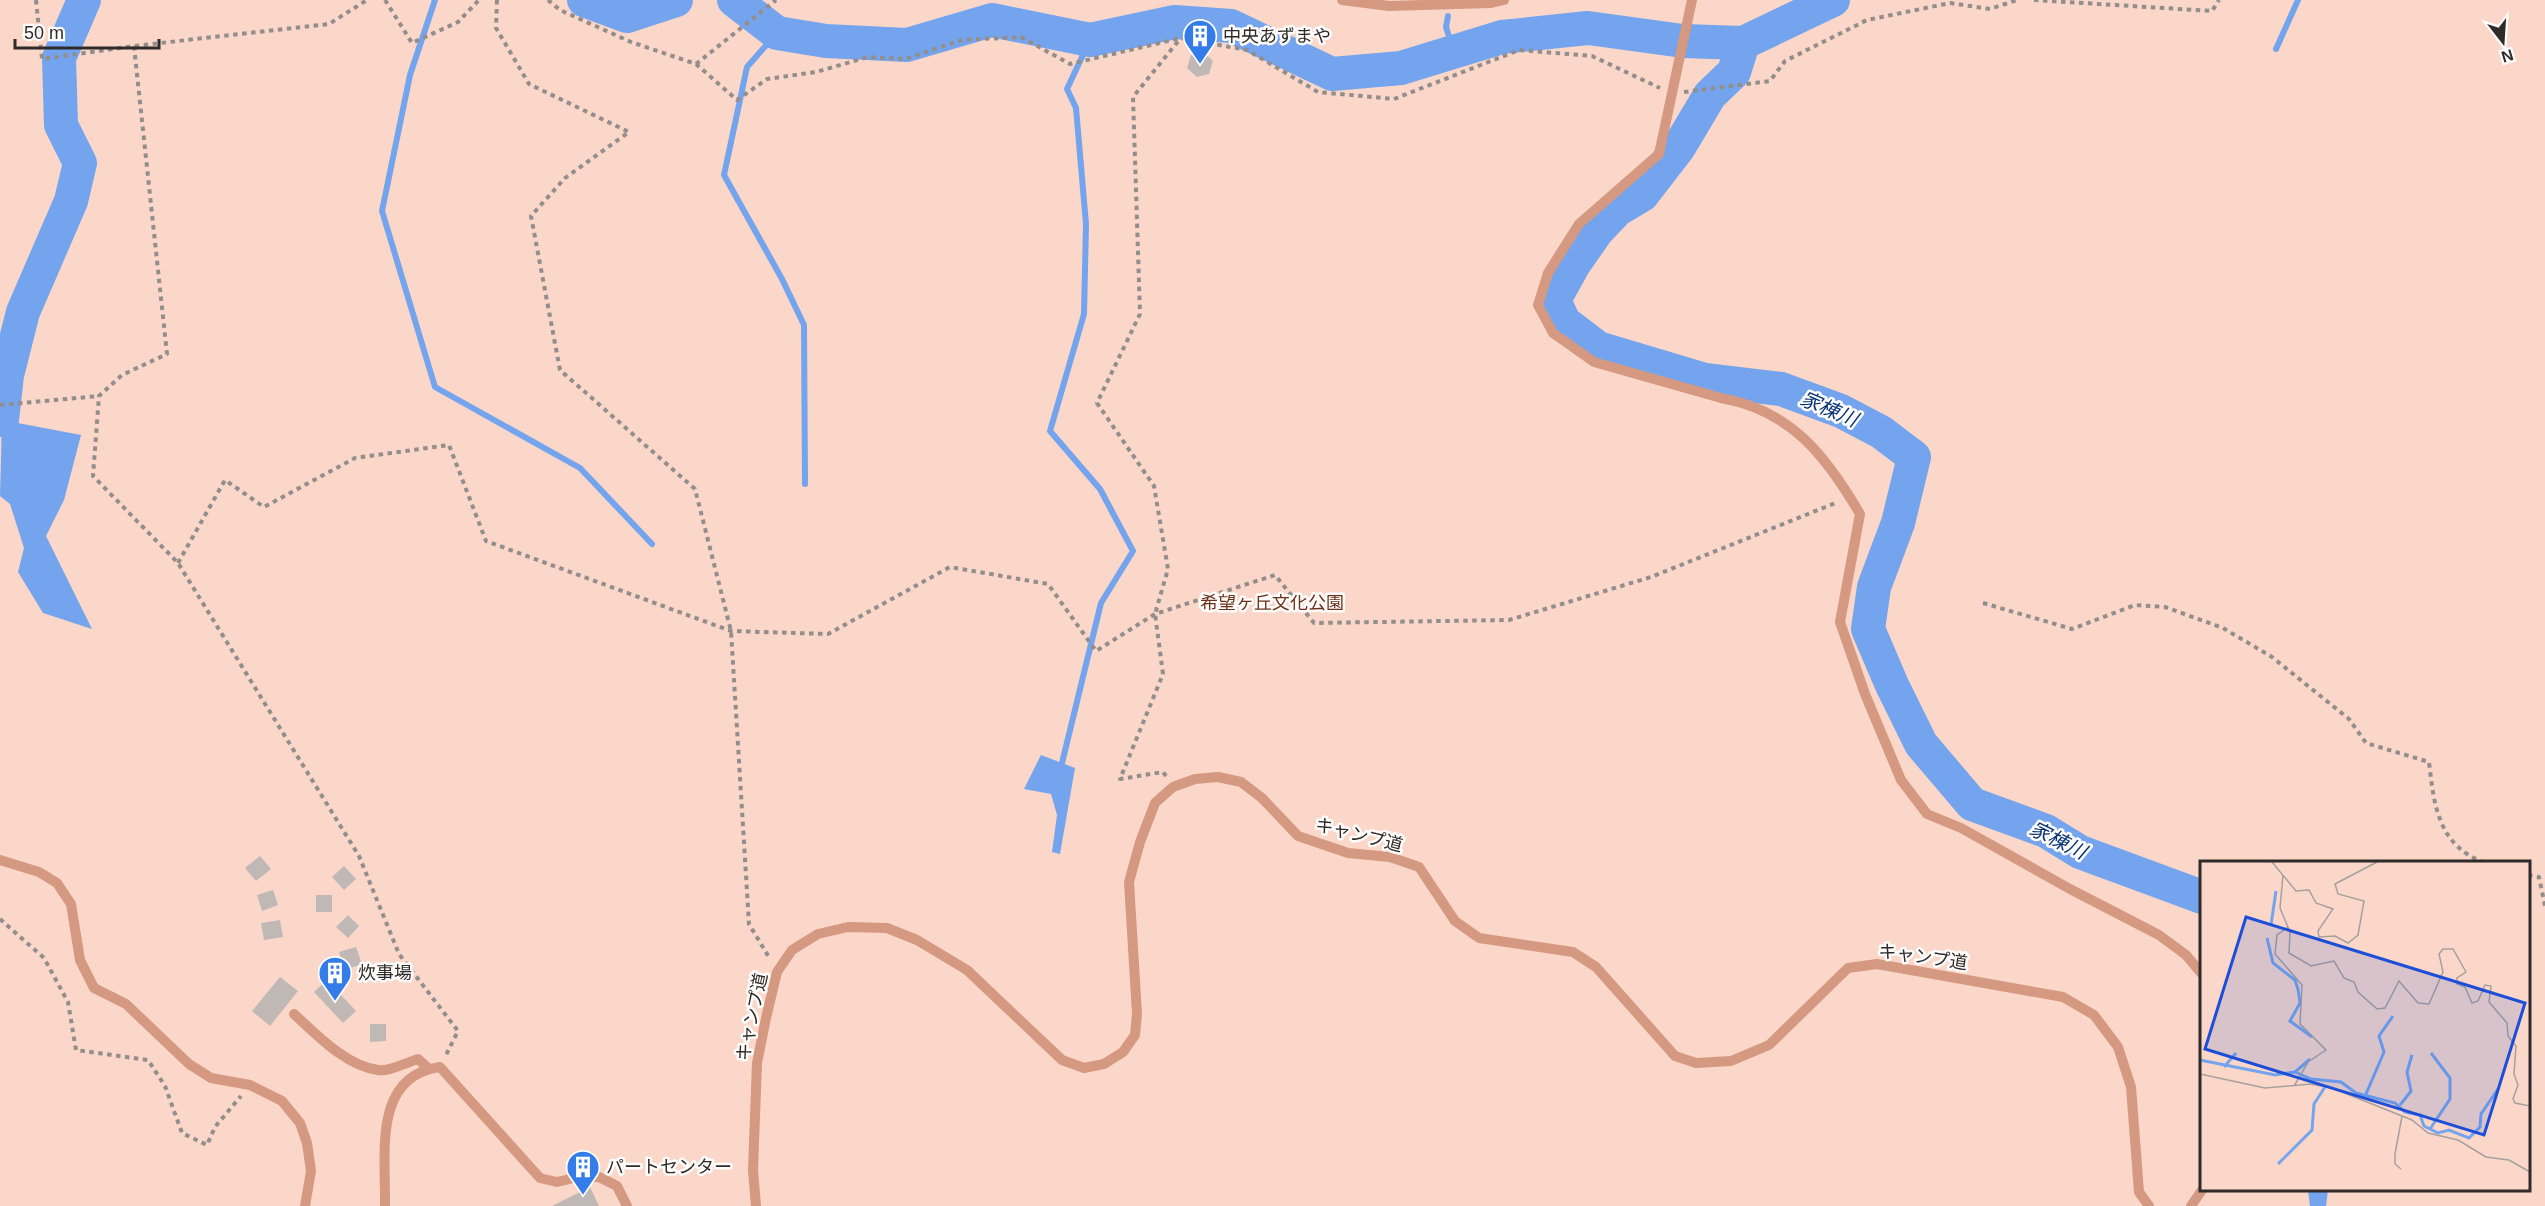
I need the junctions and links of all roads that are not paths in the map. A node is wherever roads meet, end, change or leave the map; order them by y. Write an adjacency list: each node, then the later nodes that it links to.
1 (1342, 0): 2 (lane)
2 (1504, 0)
3 (1692, 0): 5 (lane)
4 (0, 860): 9 (lane)
5 (2200, 971)
6 (294, 1014): 7 (lane)
7 (434, 1068): 10 (lane); 11 (lane)
8 (2201, 1191): 14 (lane)
9 (305, 1206)
10 (385, 1206)
11 (627, 1206)
12 (756, 1206): 13 (lane, キャンプ道)
13 (2149, 1206)
14 (2191, 1206)

